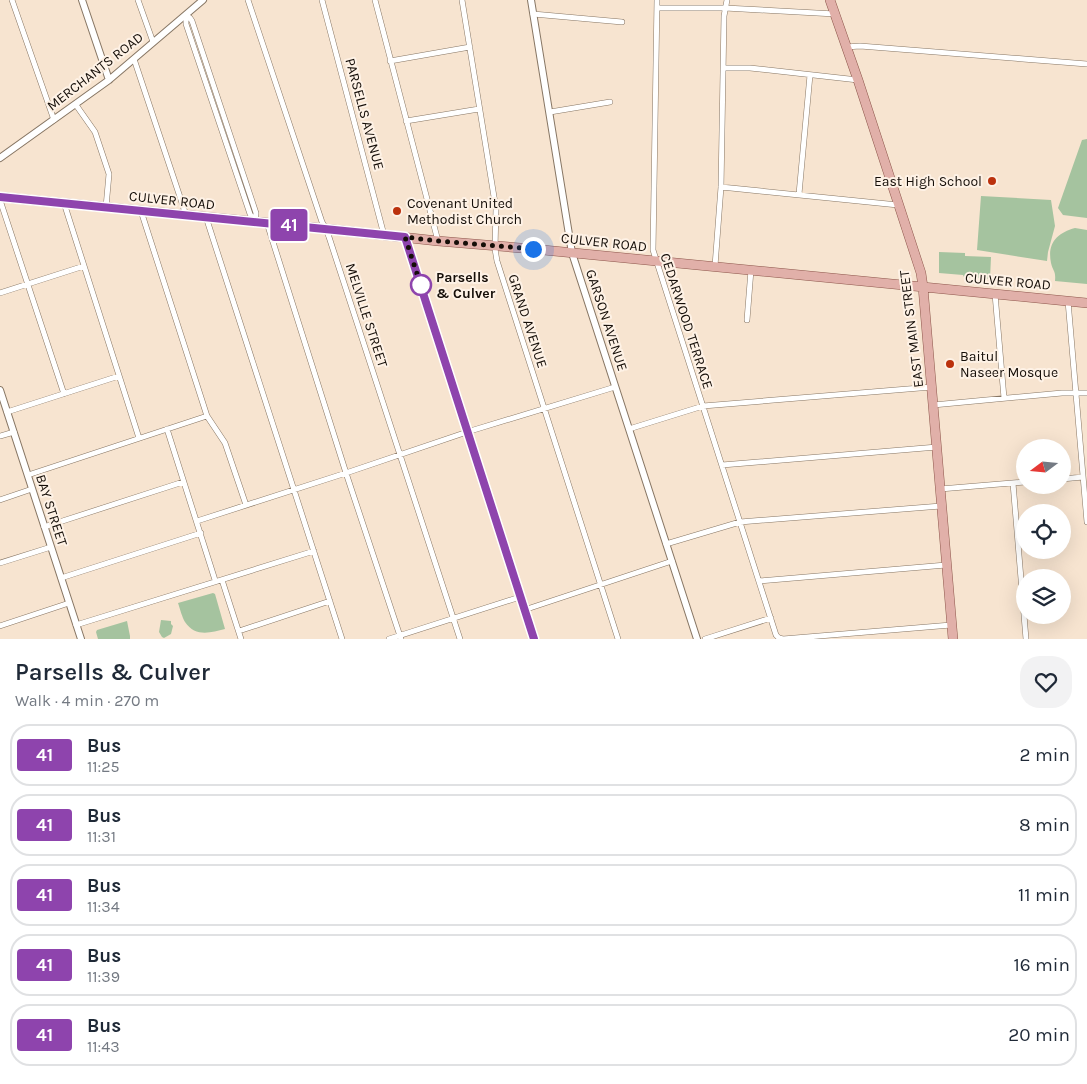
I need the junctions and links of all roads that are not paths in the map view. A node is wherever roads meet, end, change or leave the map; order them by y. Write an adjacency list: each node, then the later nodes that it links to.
1 (12, 0): 33 (street)
2 (82, 0): 27 (street)
3 (138, 0): 19 (street)
4 (203, 0): 17 (street, MERCHANTS ROAD)
5 (248, 0): 47 (street, MELVILLE STREET)
6 (322, 0): 48 (street, PARSELLS AVENUE)
7 (374, 0): 23 (street)
8 (462, 0): 20 (street, GRAND AVENUE)
9 (531, 0): 15 (street, GARSON AVENUE)
10 (657, 0): 13 (street, CEDARWOOD TERRACE)
11 (727, 0): 14 (street)
12 (830, 0): 16 (main road, EAST MAIN STREET)
13 (657, 8): 14 (street); 53 (street, CEDARWOOD TERRACE)
14 (725, 8): 16 (street); 25 (street)
15 (534, 14): 18 (street); 32 (street, GARSON AVENUE)
16 (835, 14): 21 (main road, EAST MAIN STREET)
17 (186, 15): 19 (street, MERCHANTS ROAD); 45 (street)
18 (622, 22)
19 (153, 42): 22 (street, MERCHANTS ROAD)
20 (470, 47): 23 (street); 31 (street, GRAND AVENUE)
21 (846, 47): 24 (street); 28 (main road, EAST MAIN STREET)
22 (134, 59): 27 (street, MERCHANTS ROAD); 43 (street)
23 (390, 61): 34 (street)
24 (1087, 64)
25 (723, 68): 26 (street); 36 (street)
26 (810, 75): 28 (street); 37 (street)
27 (109, 80): 30 (street, MERCHANTS ROAD)
28 (858, 80): 40 (main road, EAST MAIN STREET)
29 (610, 102): 32 (street)
30 (76, 104): 33 (street, MERCHANTS ROAD); 41 (street)
31 (479, 109): 34 (street); 51 (street, GRAND AVENUE)
32 (550, 112): 52 (street, GARSON AVENUE)
33 (54, 120): 35 (street, MERCHANTS ROAD)
34 (406, 122): 50 (street)
35 (1, 154)
36 (721, 187): 37 (street); 55 (street)
37 (799, 194): 40 (street)
38 (0, 198): 39 (main road, CULVER ROAD); 57 (street)
39 (64, 203): 41 (main road, CULVER ROAD); 54 (street)
40 (898, 205): 58 (main road, EAST MAIN STREET)
41 (106, 207): 42 (main road, CULVER ROAD)
42 (141, 211): 43 (main road, CULVER ROAD); 76 (street)
43 (186, 215): 44 (main road, CULVER ROAD)
44 (206, 217): 45 (main road, CULVER ROAD); 96 (street)
45 (255, 222): 46 (main road, CULVER ROAD)
46 (267, 224): 47 (main road, CULVER ROAD); 88 (street)
47 (326, 229): 48 (main road, CULVER ROAD); 86 (street, MELVILLE STREET)
48 (384, 235): 49 (main road, CULVER ROAD)
49 (405, 237): 50 (main road, CULVER ROAD); 80 (street)
50 (438, 241): 51 (main road, CULVER ROAD)
51 (494, 245): 52 (main road, CULVER ROAD); 74 (street, GRAND AVENUE)
52 (572, 253): 53 (main road, CULVER ROAD); 65 (street, GARSON AVENUE)
53 (656, 261): 55 (main road, CULVER ROAD); 73 (street, CEDARWOOD TERRACE)
54 (84, 266): 57 (street); 64 (street)
55 (714, 266): 56 (main road, CULVER ROAD)
56 (751, 270): 58 (main road, CULVER ROAD); 63 (street)
57 (28, 284): 59 (street); 69 (street)
58 (923, 287): 60 (main road, CULVER ROAD); 66 (main road, EAST MAIN STREET)
59 (0, 294)
60 (995, 294): 61 (main road, CULVER ROAD); 71 (street)
61 (1068, 301): 62 (main road, CULVER ROAD); 70 (street)
62 (1087, 303)
63 (747, 320)
64 (119, 376): 69 (street); 82 (street)
65 (616, 387): 74 (street); 78 (street, GARSON AVENUE)
66 (932, 387): 72 (main road, EAST MAIN STREET); 73 (street)
67 (0, 390): 75 (street, BAY STREET)
68 (1087, 393): 70 (street)
69 (64, 394): 75 (street)
70 (1076, 394): 71 (street); 85 (street)
71 (1004, 398): 72 (street)
72 (933, 405): 83 (main road, EAST MAIN STREET)
73 (702, 406): 78 (street); 87 (street, CEDARWOOD TERRACE)
74 (544, 408): 80 (street); 116 (street, GRAND AVENUE)
75 (7, 412): 79 (street, BAY STREET)
76 (208, 416): 77 (street); 99 (street)
77 (167, 429): 82 (street); 92 (street)
78 (629, 429): 106 (street, GARSON AVENUE)
79 (14, 432): 81 (street); 89 (street, BAY STREET)
80 (468, 432): 86 (street); 117 (street)
81 (0, 436)
82 (139, 438): 89 (street)
83 (937, 447): 87 (street); 97 (main road, EAST MAIN STREET)
84 (1087, 448): 85 (street)
85 (1080, 449): 90 (street)
86 (400, 454): 88 (street); 121 (street, MELVILLE STREET)
87 (722, 465): 102 (street, CEDARWOOD TERRACE)
88 (346, 473): 96 (street); 127 (street)
89 (28, 475): 95 (street, BAY STREET)
90 (1083, 477): 91 (street); 103 (street)
91 (1071, 478)
92 (183, 482): 101 (street); 104 (street)
93 (1013, 483): 94 (street); 97 (street); 138 (street)
94 (1016, 483)
95 (32, 489): 98 (street); 104 (street, BAY STREET)
96 (294, 489): 99 (street); 108 (street)
97 (940, 489): 100 (main road, EAST MAIN STREET)
98 (0, 500)
99 (246, 505): 101 (street)
100 (941, 506): 102 (street); 111 (main road, EAST MAIN STREET)
101 (197, 521): 105 (street)
102 (740, 522): 106 (street); 115 (street, CEDARWOOD TERRACE)
103 (1087, 522)
104 (44, 527): 107 (street, BAY STREET)
105 (200, 533): 112 (street); 113 (street)
106 (666, 544): 109 (street, GARSON AVENUE)
107 (51, 547): 110 (street); 112 (street, BAY STREET)
108 (314, 551): 114 (street); 118 (street)
109 (672, 562): 116 (street); 135 (street, GARSON AVENUE)
110 (0, 563)
111 (946, 565): 115 (street); 124 (main road, EAST MAIN STREET)
112 (61, 578): 119 (street, BAY STREET)
113 (215, 580): 114 (street); 123 (street)
114 (222, 580): 126 (street)
115 (759, 581): 122 (street, CEDARWOOD TERRACE)
116 (600, 585): 120 (street); 134 (street, GRAND AVENUE)
117 (520, 597): 120 (street); 121 (street)
118 (330, 601): 126 (street); 130 (street)
119 (69, 603): 123 (street, BAY STREET); 125 (street)
120 (524, 610): 133 (street)
121 (453, 618): 127 (street); 132 (street, MELVILLE STREET)
122 (771, 618): 124 (street, CEDARWOOD TERRACE); 136 (street)
123 (76, 625): 128 (street, BAY STREET)
124 (951, 625): 137 (main road, EAST MAIN STREET)
125 (0, 626)
126 (239, 631): 129 (street)
127 (400, 637): 131 (street)
128 (81, 639)
129 (242, 639)
130 (342, 639)
131 (389, 639)
132 (460, 639)
133 (534, 639)
134 (618, 639)
135 (697, 639)
136 (705, 639)
137 (952, 639)
138 (1026, 639)

